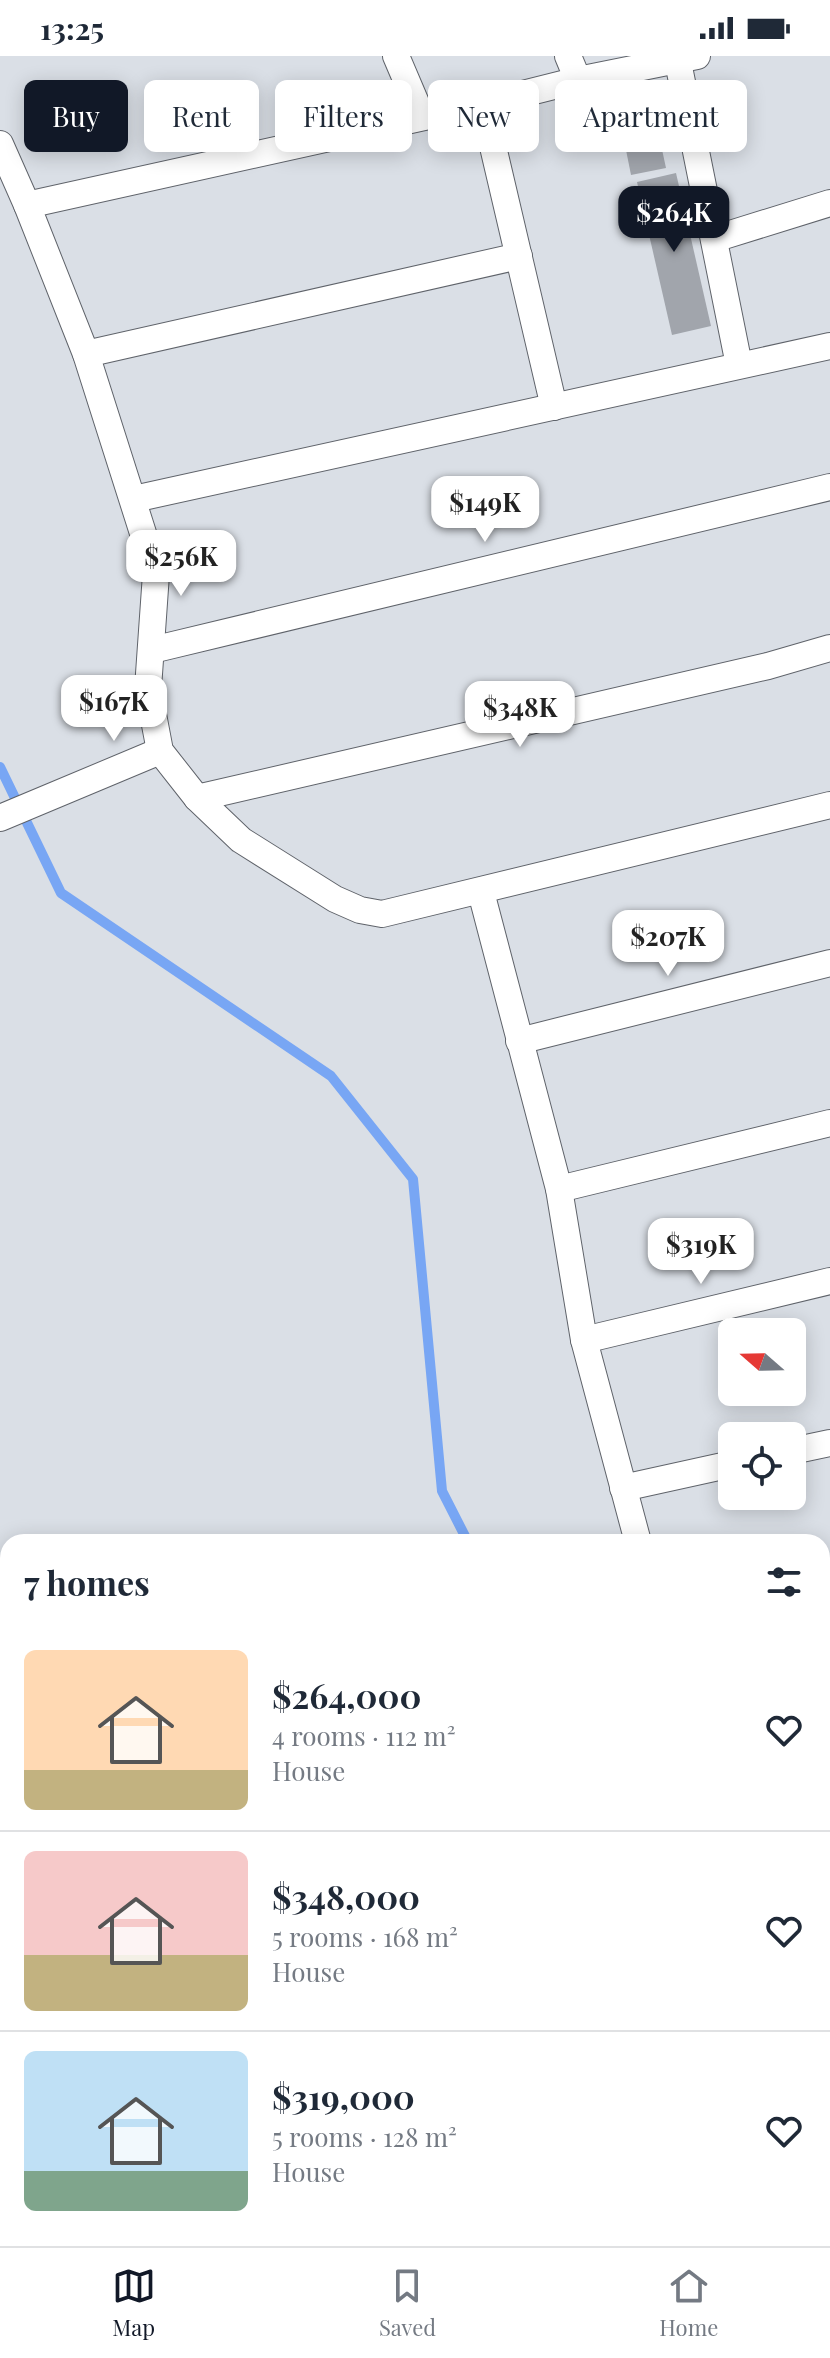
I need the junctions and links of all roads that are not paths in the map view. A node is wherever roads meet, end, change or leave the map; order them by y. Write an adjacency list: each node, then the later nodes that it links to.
1 (396, 56): 6 (street)
2 (688, 59): 3 (street); 11 (street)
3 (573, 68): 4 (street)
4 (539, 82)
5 (428, 116): 6 (street)
6 (422, 117): 10 (street)
7 (0, 144): 10 (street)
8 (494, 152): 12 (street)
9 (830, 203): 11 (street)
10 (27, 205): 14 (street)
11 (714, 239): 15 (street)
12 (519, 256): 14 (street); 16 (street)
13 (830, 346): 15 (street)
14 (86, 354): 18 (street)
15 (739, 365): 16 (street)
16 (554, 407): 18 (street)
17 (830, 487): 20 (street)
18 (134, 499): 20 (street)
19 (830, 648): 22 (street)
20 (152, 650): 21 (street)
21 (160, 751): 22 (street); 24 (street)
22 (197, 798): 25 (street)
23 (830, 805): 25 (street)
24 (0, 818)
25 (481, 892): 27 (street)
26 (830, 963): 27 (street)
27 (519, 1041): 29 (street)
28 (830, 1123): 29 (street)
29 (559, 1189): 31 (street)
30 (830, 1281): 31 (street)
31 (584, 1340): 35 (street)
32 (830, 1443): 33 (street)
33 (806, 1448)
34 (718, 1467): 35 (street)
35 (623, 1488): 36 (street)
36 (636, 1534)

